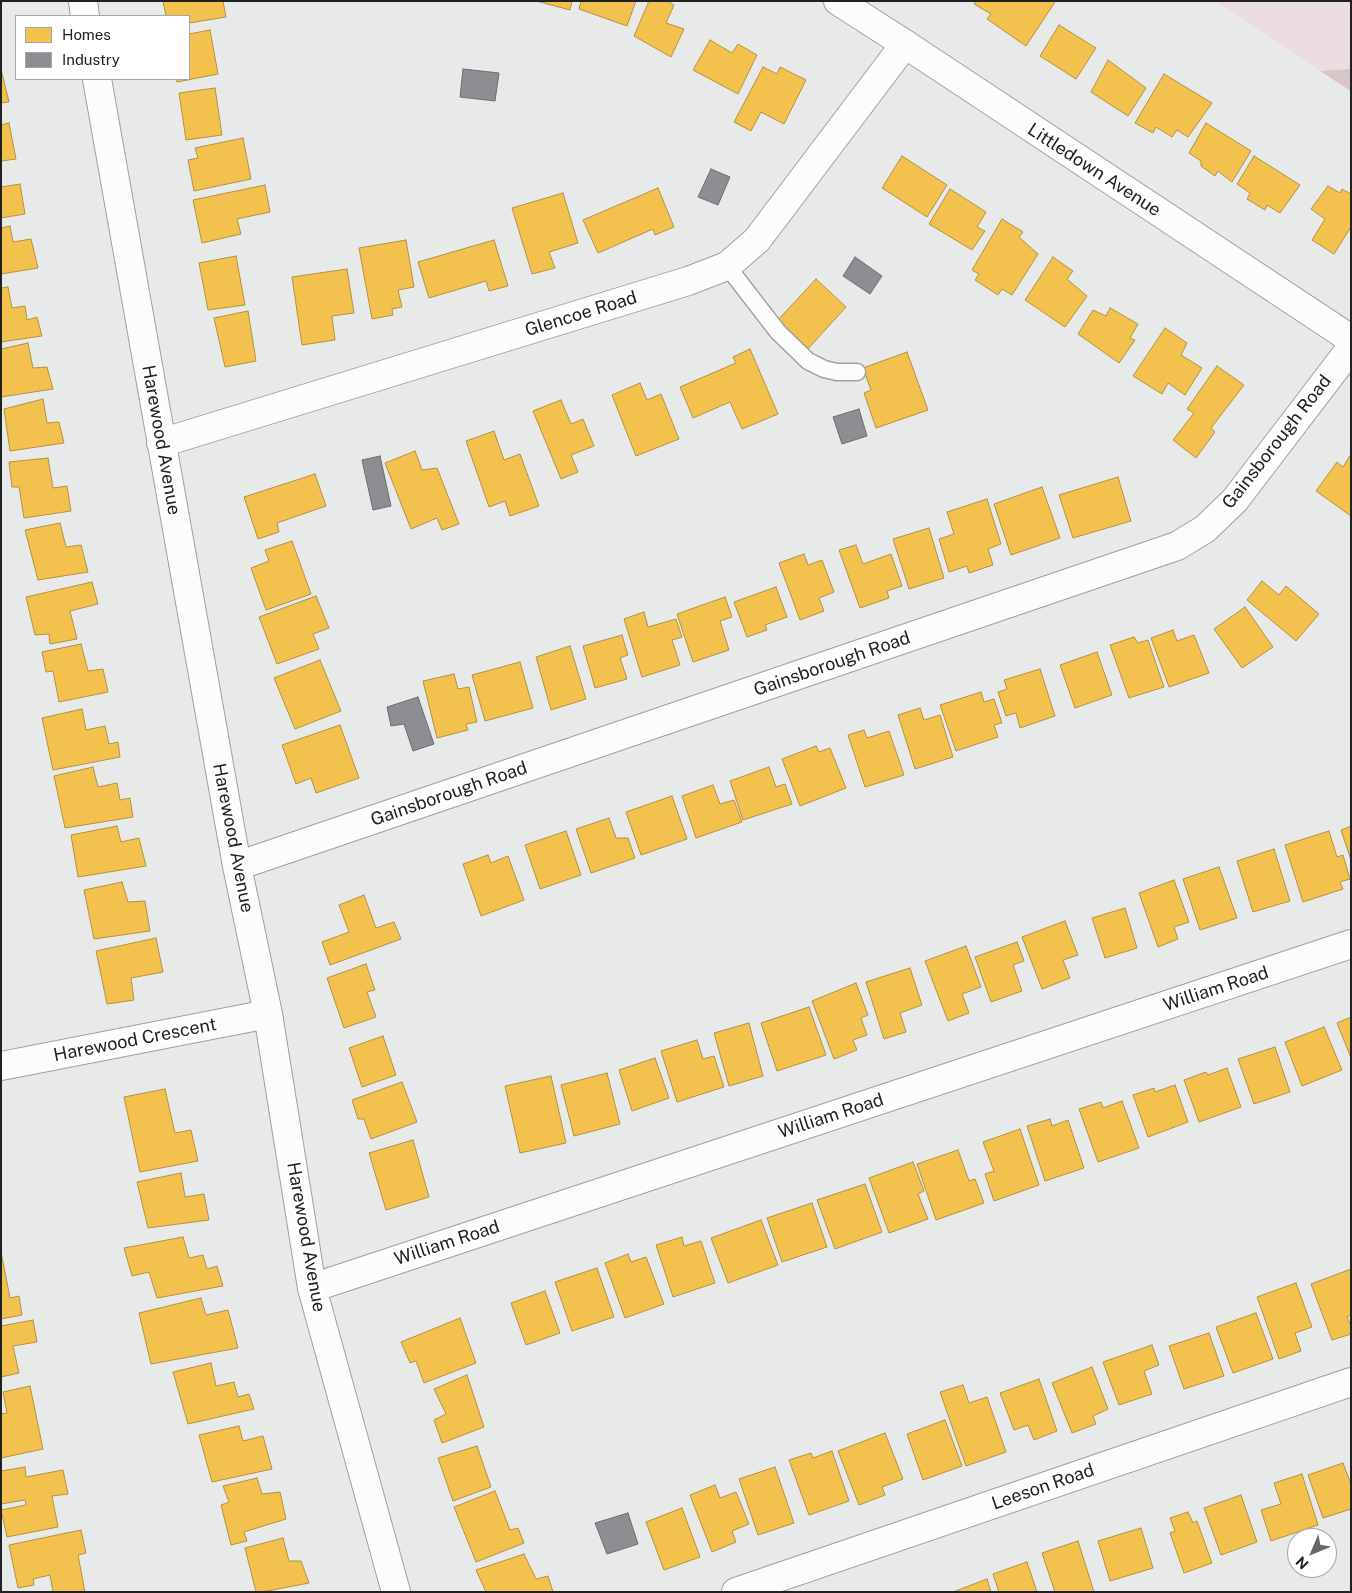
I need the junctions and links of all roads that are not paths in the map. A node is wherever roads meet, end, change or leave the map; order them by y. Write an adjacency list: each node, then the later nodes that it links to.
1 (83, 1): 3 (street)
2 (838, 1): 4 (street, Littledown Avenue)
3 (85, 15)
4 (905, 44): 6 (street, Glencoe Road); 7 (street, Littledown Avenue)
5 (96, 80): 10 (street, Harewood Avenue)
6 (726, 266): 9 (lane); 10 (street, Glencoe Road)
7 (1351, 339)
8 (1351, 348): 11 (street, Gainsborough Road)
9 (857, 372)
10 (161, 443): 11 (street, Harewood Avenue)
11 (237, 866): 13 (street, Harewood Avenue)
12 (1351, 944): 15 (street, William Road)
13 (268, 1014): 14 (street, Harewood Crescent); 15 (street, Harewood Avenue)
14 (1, 1066)
15 (312, 1288): 17 (street, Harewood Avenue)
16 (1351, 1382): 18 (street, Leeson Road)
17 (396, 1592)
18 (736, 1592)

